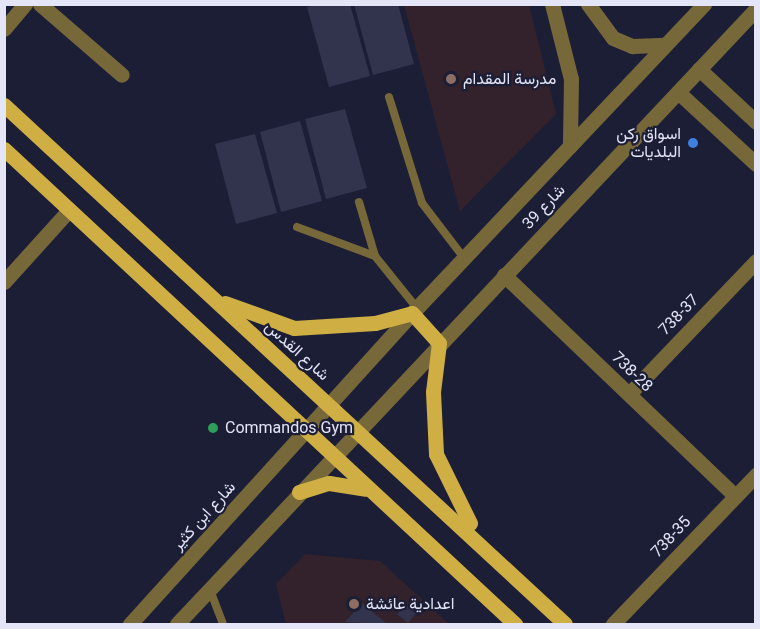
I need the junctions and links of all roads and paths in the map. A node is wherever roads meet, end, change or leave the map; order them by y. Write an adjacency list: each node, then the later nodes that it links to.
1 (25, 4): 7 (street)
2 (40, 4): 10 (street)
3 (552, 4): 15 (street)
4 (588, 4): 8 (street)
5 (704, 4): 8 (street, شارع 39)
6 (756, 9): 9 (street, شارع 39)
7 (4, 29)
8 (665, 45): 15 (street, شارع 39)
9 (699, 69): 11 (street, شارع 39); 14 (street)
10 (122, 75)
11 (678, 92): 17 (street); 24 (street, شارع 39)
12 (389, 97): 22 (lane)
13 (4, 105): 26 (main road, شارع القدس)
14 (756, 122)
15 (570, 146): 22 (street, شارع 39)
16 (4, 149): 19 (main road)
17 (756, 164)
18 (359, 202): 21 (lane)
19 (69, 210): 25 (street); 32 (main road)
20 (297, 227): 21 (lane)
21 (375, 256): 27 (lane)
22 (464, 258): 27 (street, شارع 39)
23 (756, 261): 29 (street, 738-37)
24 (504, 275): 28 (street, شارع 39); 29 (street, 738-28)
25 (4, 282)
26 (204, 291): 27 (main road); 30 (main road, شارع القدس)
27 (414, 310): 28 (main road); 30 (street, شارع 39)
28 (439, 344): 31 (street, شارع 39); 38 (main road)
29 (629, 394): 37 (street, 738-28)
30 (330, 404): 31 (main road, شارع القدس); 32 (street, شارع ابن كثير)
31 (358, 430): 33 (street, شارع 39); 38 (main road, شارع القدس)
32 (305, 431): 33 (main road); 40 (street, شارع ابن كثير)
33 (333, 456): 35 (main road); 36 (street)
34 (756, 475): 37 (street, 738-35)
35 (370, 491): 36 (main road); 43 (main road)
36 (299, 492): 39 (street)
37 (735, 496): 45 (street, 738-35)
38 (500, 560): 44 (main road, شارع القدس)
39 (210, 590): 41 (street); 42 (lane)
40 (130, 624)
41 (177, 624)
42 (223, 624)
43 (515, 624)
44 (565, 624)
45 (613, 624)

